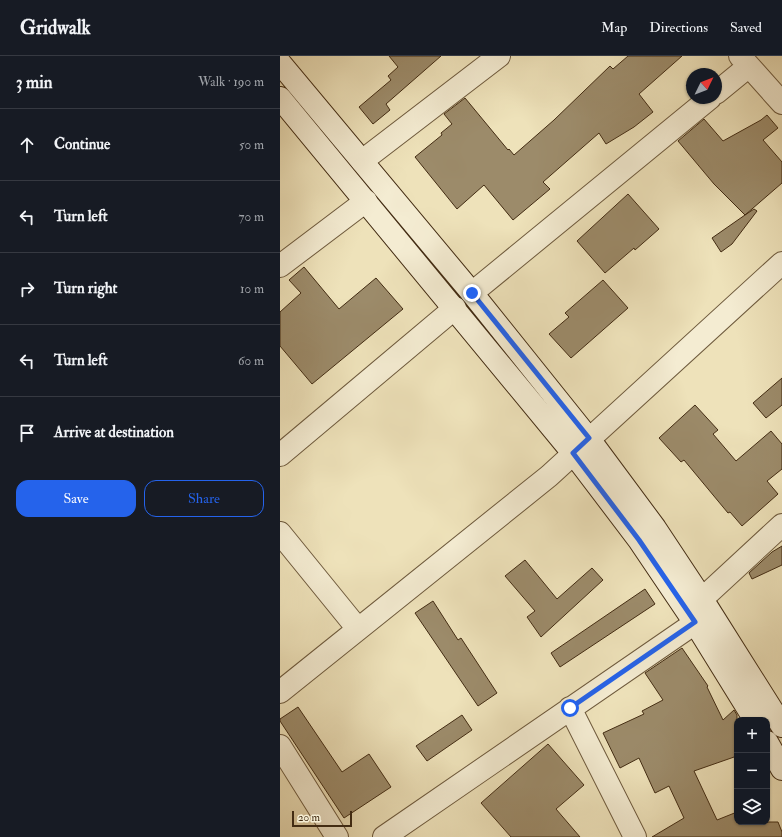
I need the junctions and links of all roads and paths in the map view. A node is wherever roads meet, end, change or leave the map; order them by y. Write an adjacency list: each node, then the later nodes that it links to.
1 (286, 56): 4 (street)
2 (498, 56): 9 (street)
3 (745, 61): 5 (street); 7 (street)
4 (280, 62): 9 (street)
5 (722, 86)
6 (280, 98): 10 (street)
7 (782, 103)
8 (703, 104): 13 (street)
9 (362, 161): 13 (street)
10 (366, 201): 12 (street); 14 (street)
11 (782, 262): 15 (street)
12 (280, 266)
13 (472, 293): 15 (street)
14 (455, 308): 15 (street); 16 (street)
15 (581, 446): 19 (street); 20 (street); 21 (street)
16 (280, 455)
17 (782, 525): 19 (street)
18 (280, 533): 21 (street)
19 (702, 599): 25 (street)
20 (695, 622): 23 (street); 24 (street)
21 (358, 629): 22 (street)
22 (280, 692)
23 (570, 708): 30 (street); 31 (street)
24 (752, 717)
25 (782, 726)
26 (280, 746): 29 (street)
27 (770, 747): 28 (street)
28 (782, 769)
29 (337, 837)
30 (384, 837)
31 (635, 837)

